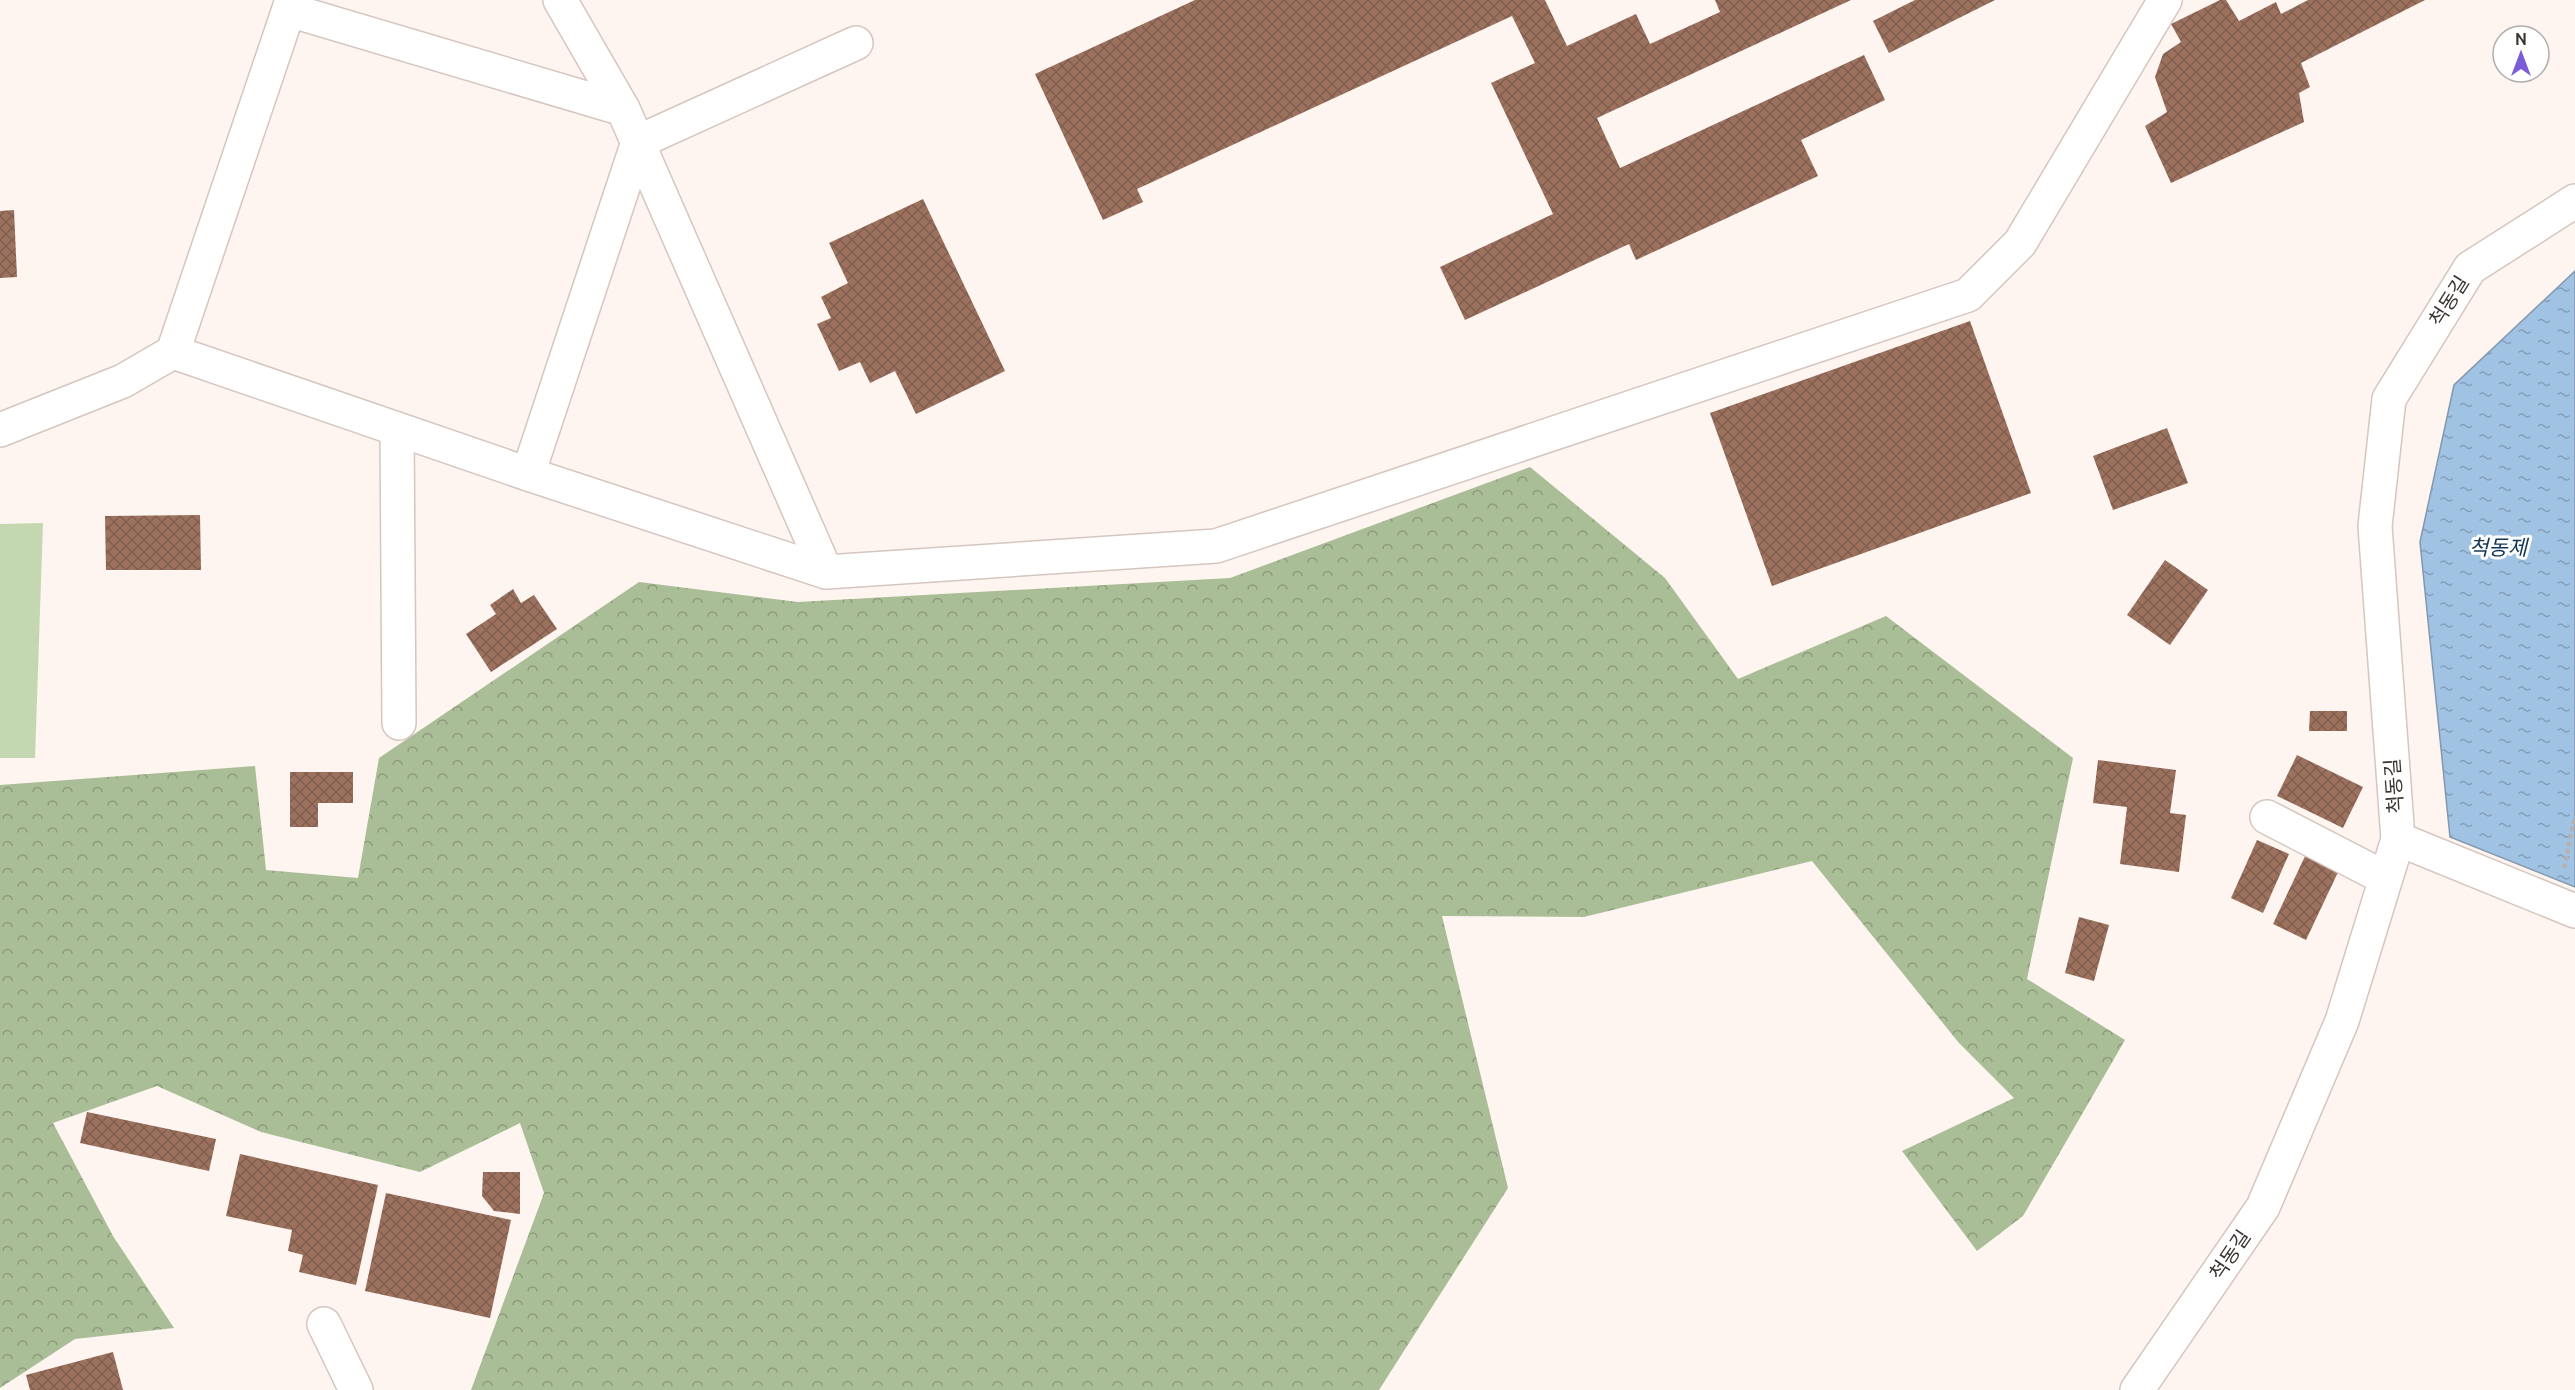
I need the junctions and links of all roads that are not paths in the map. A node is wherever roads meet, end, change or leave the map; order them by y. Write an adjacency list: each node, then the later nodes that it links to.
1 (560, 0): 5 (street)
2 (2165, 0): 12 (street)
3 (291, 5): 5 (street); 8 (street)
4 (856, 43): 6 (street)
5 (623, 109): 6 (street)
6 (638, 142): 11 (street); 12 (street)
7 (2575, 201): 15 (street, 척동길)
8 (173, 352): 9 (street); 10 (street)
9 (397, 429): 11 (street); 13 (street)
10 (0, 430)
11 (528, 474): 12 (street)
12 (826, 572)
13 (399, 723)
14 (2267, 817): 16 (street)
15 (2398, 839): 16 (street, 척동길); 17 (street)
16 (2385, 878): 20 (street, 척동길)
17 (2566, 907)
18 (324, 1324): 19 (street)
19 (356, 1390)
20 (2137, 1390)

